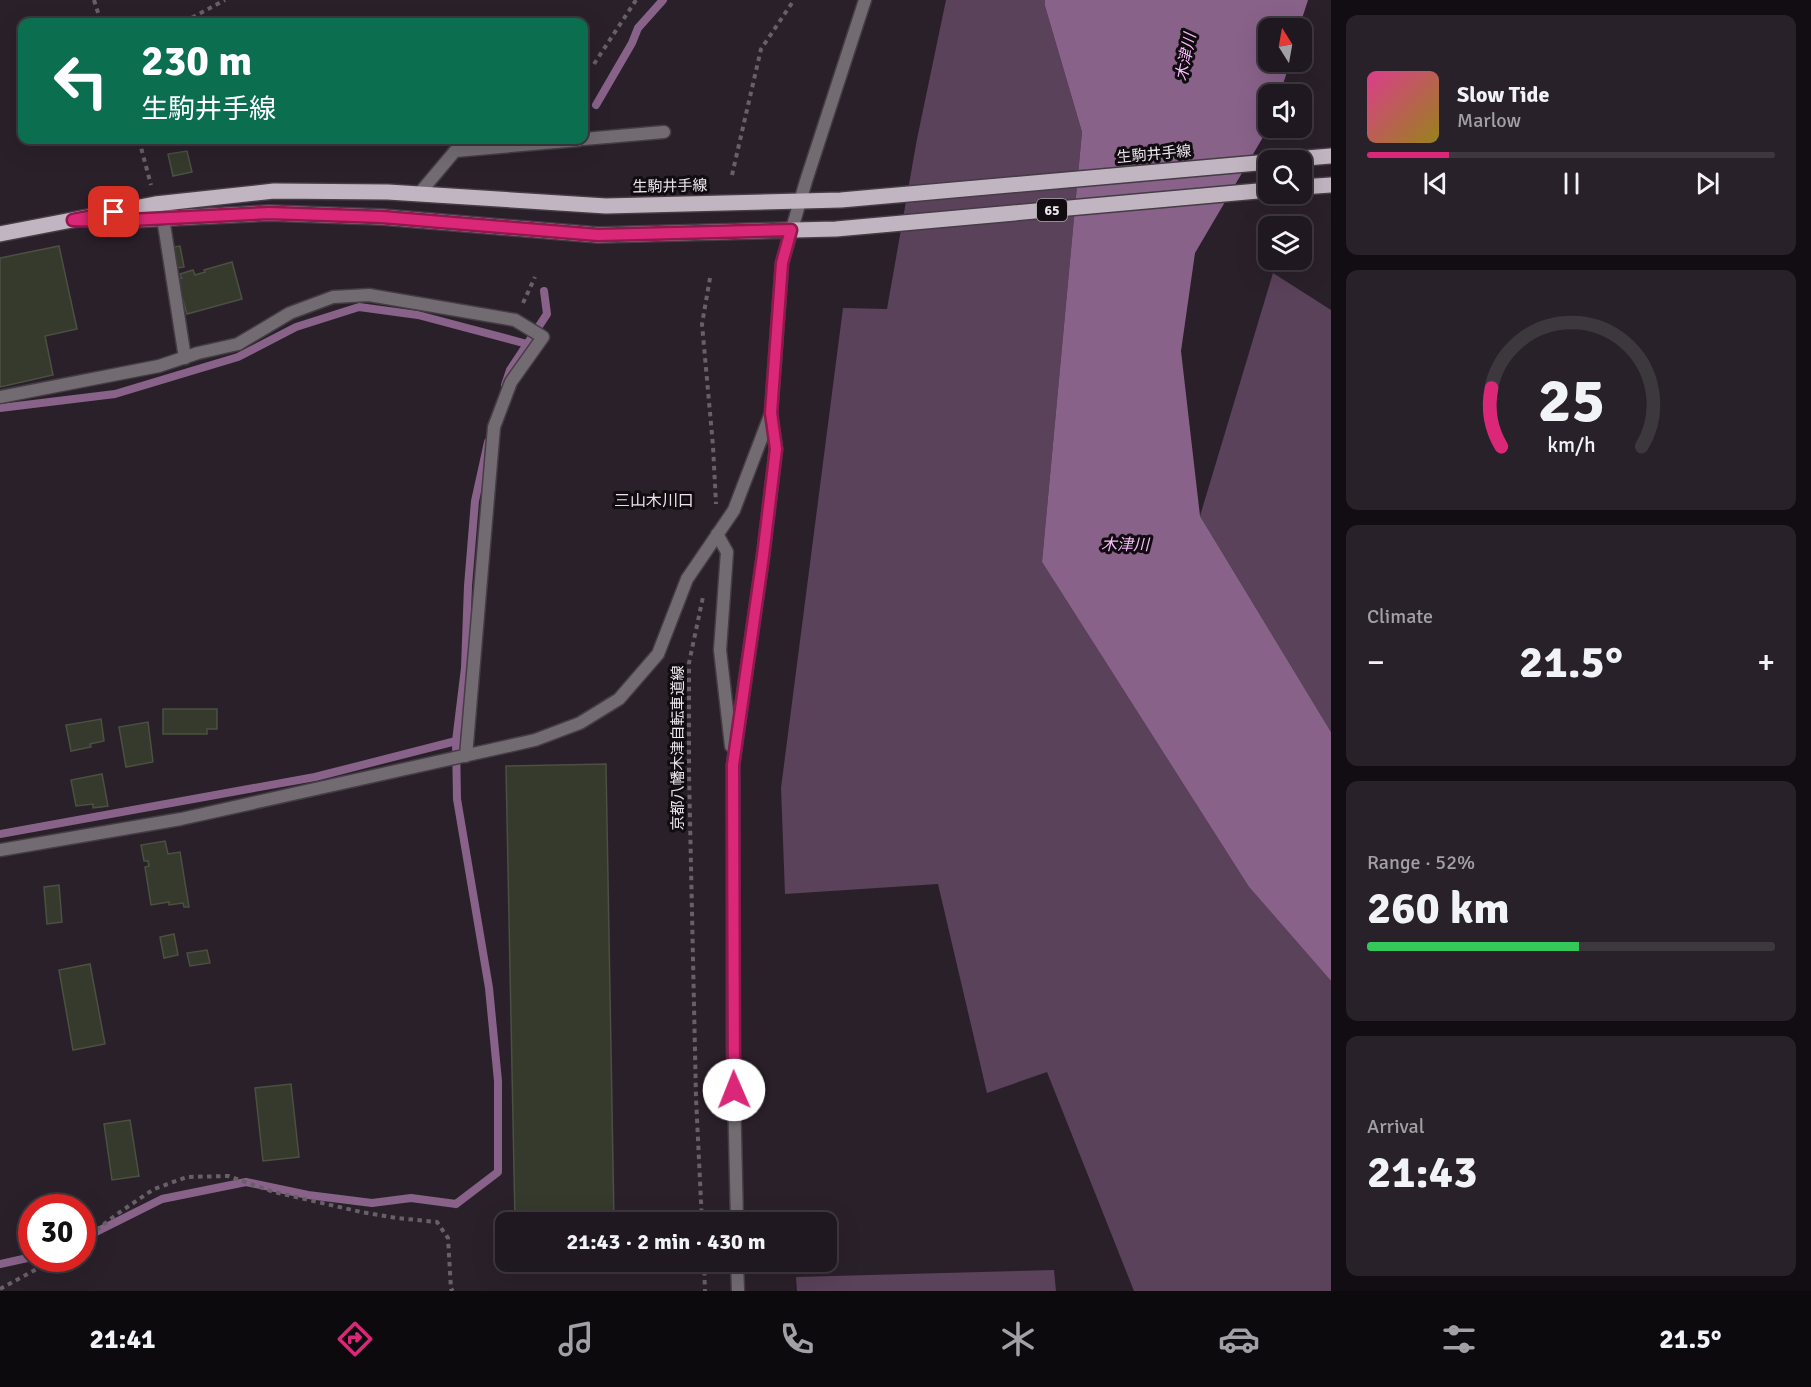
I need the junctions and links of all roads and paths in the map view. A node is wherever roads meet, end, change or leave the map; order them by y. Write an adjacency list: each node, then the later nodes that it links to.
1 (94, 0): 6 (path)
2 (225, 0): 7 (path)
3 (636, 0): 8 (path)
4 (794, 0): 16 (path)
5 (865, 0): 21 (street)
6 (100, 18)
7 (191, 18)
8 (594, 64)
9 (664, 132): 10 (street)
10 (588, 139)
11 (140, 144): 22 (path)
12 (534, 144): 20 (street)
13 (1331, 156): 14 (main road)
14 (1312, 158)
15 (1258, 163): 21 (main road, 生駒井手線 / 65)
16 (732, 175)
17 (1331, 185): 18 (main road)
18 (1312, 186)
19 (1258, 191): 23 (main road, 生駒井手線 / 65)
20 (418, 195): 21 (main road, 生駒井手線 / 65); 22 (main road, 生駒井手線 / 65)
21 (800, 201): 23 (street)
22 (159, 211): 23 (main road, 生駒井手線 / 65); 24 (main road, 生駒井手線 / 65); 28 (street)
23 (791, 230): 30 (street)
24 (0, 234)
25 (535, 277): 27 (path)
26 (710, 278): 31 (path)
27 (515, 320): 28 (street); 33 (street)
28 (185, 358): 29 (street)
29 (0, 397)
30 (771, 413): 31 (street); 34 (street)
31 (717, 534): 33 (street); 34 (street)
32 (704, 593): 36 (path, 京都八幡木津自転車道線)
33 (466, 756): 35 (street)
34 (733, 765): 37 (street)
35 (0, 850)
36 (702, 1212)
37 (737, 1212)
38 (96, 1230): 43 (path)
39 (31, 1272): 42 (path)
40 (704, 1272): 44 (path)
41 (737, 1272): 45 (street)
42 (0, 1289)
43 (453, 1291)
44 (705, 1291)
45 (738, 1291)

